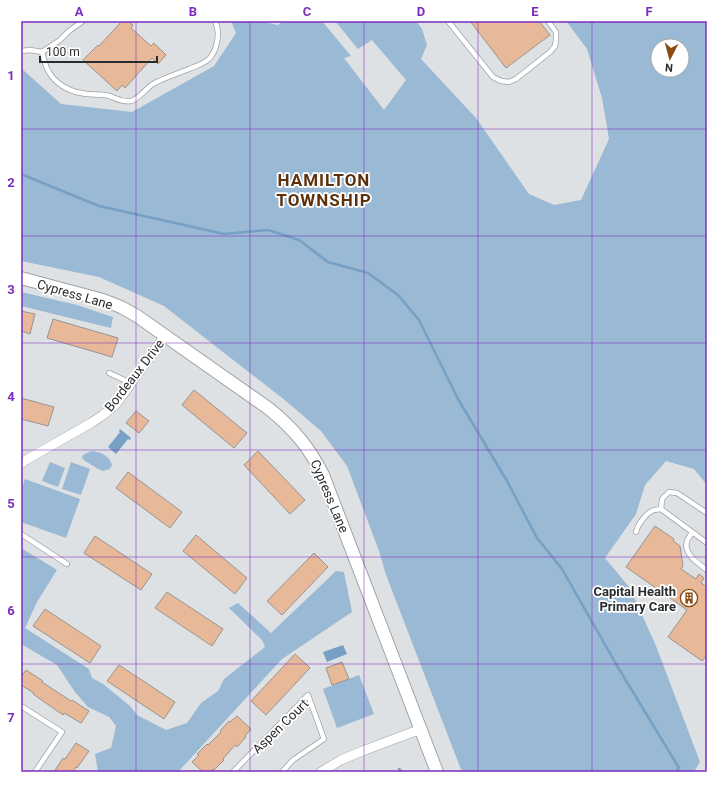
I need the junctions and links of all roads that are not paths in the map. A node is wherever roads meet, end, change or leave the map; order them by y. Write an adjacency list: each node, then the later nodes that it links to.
1 (83, 21): 6 (lane)
2 (215, 21): 6 (lane)
3 (448, 21): 4 (lane)
4 (548, 21)
5 (21, 51): 6 (lane)
6 (42, 52)
7 (21, 278): 8 (street, Cypress Lane)
8 (165, 336): 10 (street, Bordeaux Drive); 21 (street, Cypress Lane)
9 (109, 373): 10 (lane)
10 (131, 383): 11 (street, Bordeaux Drive)
11 (21, 464)
12 (661, 509): 13 (lane); 14 (lane); 15 (lane)
13 (707, 514)
14 (636, 532)
15 (692, 532): 17 (lane); 19 (lane)
16 (21, 534): 18 (lane)
17 (707, 543)
18 (67, 564)
19 (707, 570)
20 (21, 706): 22 (lane)
21 (421, 729): 25 (street); 26 (street, Cypress Lane)
22 (35, 772)
23 (233, 772): 24 (lane, Aspen Court)
24 (282, 772)
25 (321, 772)
26 (437, 772)

